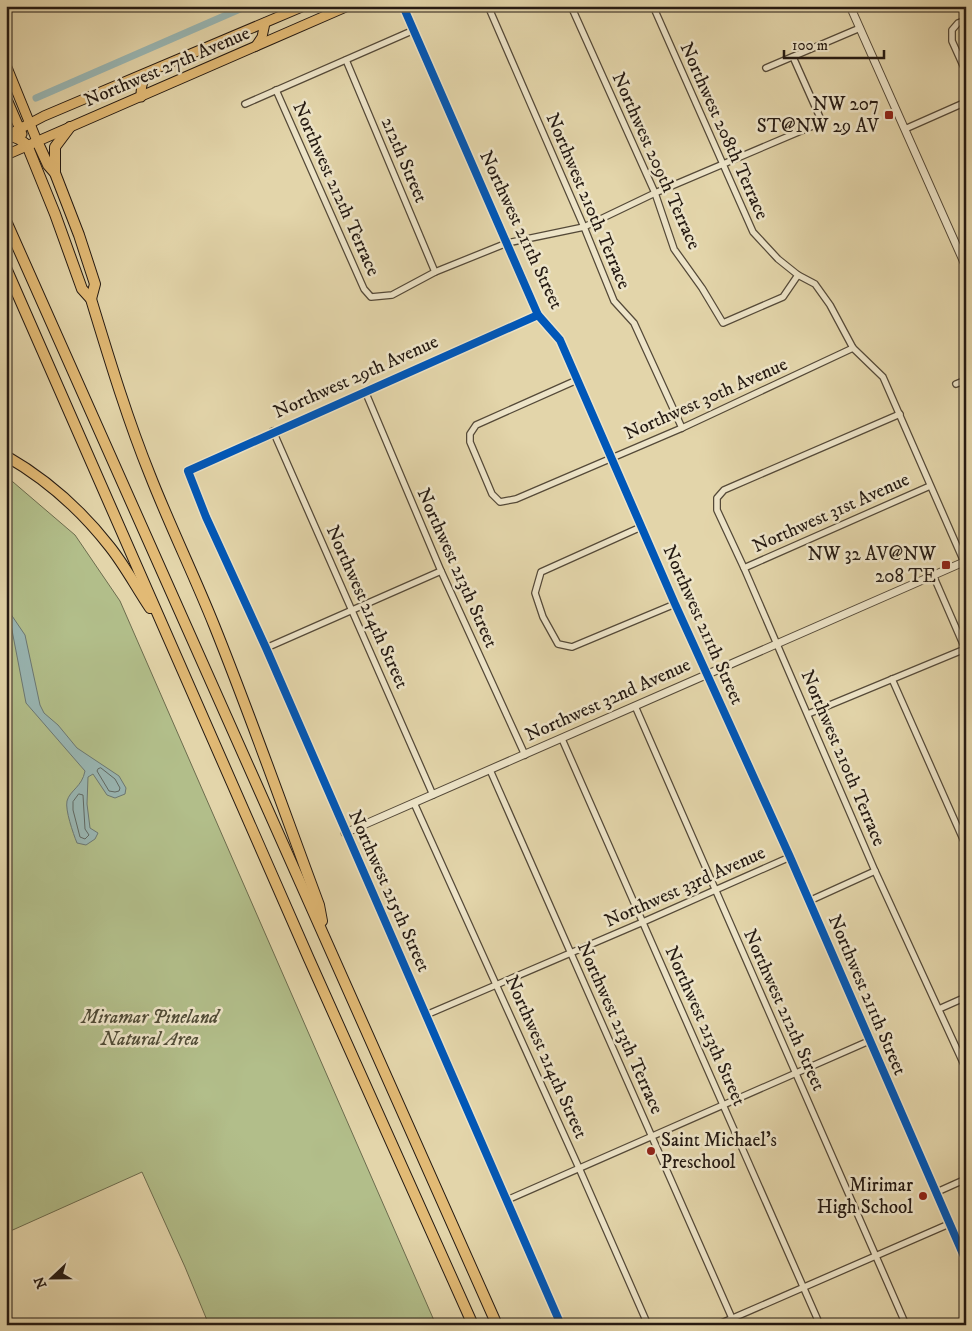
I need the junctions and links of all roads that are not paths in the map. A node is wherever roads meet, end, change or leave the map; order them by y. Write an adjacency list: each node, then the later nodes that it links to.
1 (304, 6): 9 (main road, Northwest 27th Avenue)
2 (348, 6): 12 (main road, Northwest 27th Avenue)
3 (403, 6): 11 (street, Northwest 211th Street)
4 (488, 6): 37 (street, Northwest 210th Terrace)
5 (571, 6): 35 (street, Northwest 209th Terrace)
6 (652, 6): 33 (street, Northwest 208th Terrace)
7 (850, 6): 10 (street)
8 (966, 20): 19 (street)
9 (265, 23): 12 (main road); 13 (main road); 17 (main road, Northwest 27th Avenue)
10 (860, 28): 14 (street); 28 (street)
11 (414, 30): 15 (street); 38 (street, Northwest 211th Street)
12 (288, 32): 13 (main road, Northwest 27th Avenue)
13 (256, 46): 22 (main road, Northwest 27th Avenue)
14 (793, 57): 18 (street); 33 (street)
15 (346, 60): 20 (street); 41 (street, 212th Street)
16 (6, 65): 25 (main road)
17 (157, 67): 22 (main road); 25 (main road, Northwest 27th Avenue)
18 (766, 68)
19 (966, 72)
20 (276, 90): 24 (street); 41 (street, Northwest 212th Terrace)
21 (6, 97): 27 (main road)
22 (141, 97): 26 (main road, Northwest 27th Avenue)
23 (966, 102): 28 (street)
24 (244, 104)
25 (30, 122): 27 (main road, Northwest 27th Avenue); 30 (main road)
26 (70, 126): 30 (main road, Northwest 27th Avenue); 34 (highway)
27 (20, 129): 29 (main road, Northwest 27th Avenue); 31 (main road)
28 (905, 129): 39 (street)
29 (7, 135): 31 (highway)
30 (38, 141): 31 (main road, Northwest 27th Avenue); 34 (highway)
31 (27, 146): 32 (main road, Northwest 27th Avenue); 43 (highway)
32 (6, 155)
33 (724, 164): 35 (street); 42 (street, Northwest 208th Terrace)
34 (55, 173): 43 (highway)
35 (654, 193): 37 (street); 42 (street, Northwest 209th Terrace)
36 (6, 221): 84 (highway)
37 (584, 227): 38 (street); 51 (street, Northwest 210th Terrace)
38 (507, 243): 41 (street); 44 (street, Northwest 211th Street)
39 (966, 267)
40 (6, 268): 64 (highway)
41 (435, 272)
42 (798, 275): 45 (street, Northwest 208th Terrace)
43 (91, 299): 84 (highway)
44 (538, 315): 46 (street, Northwest 211th Street); 49 (street, Northwest 29th Avenue)
45 (853, 348): 50 (street, Northwest 208th Terrace); 51 (street, Northwest 30th Avenue)
46 (577, 380): 54 (street, Northwest 211th Street); 54 (street, Northwest 30th Avenue)
47 (966, 380): 48 (street)
48 (956, 384)
49 (365, 391): 52 (street, Northwest 29th Avenue); 60 (street, Northwest 213th Street)
50 (900, 414): 56 (street, Northwest 208th Terrace); 59 (street, Northwest 210th Terrace)
51 (682, 428): 54 (street, Northwest 30th Avenue)
52 (273, 431): 55 (street, Northwest 29th Avenue); 63 (street, Northwest 214th Street)
53 (6, 456): 64 (highway)
54 (612, 458): 57 (street, Northwest 211th Street)
55 (188, 471): 66 (street, Northwest 215th Street)
56 (930, 486): 58 (street, Northwest 208th Terrace); 59 (street, Northwest 31st Avenue)
57 (641, 526): 62 (street, Northwest 211th Street); 62 (street)
58 (965, 561): 61 (street, Northwest 32nd Avenue)
59 (744, 568): 65 (street, Northwest 210th Terrace)
60 (441, 571): 63 (street); 73 (street, Northwest 213th Street)
61 (933, 575): 65 (street, Northwest 32nd Avenue); 67 (street)
62 (675, 604): 68 (street, Northwest 211th Street)
63 (352, 610): 66 (street); 75 (street, Northwest 214th Street)
64 (165, 629): 104 (highway)
65 (777, 643): 68 (street, Northwest 32nd Avenue); 71 (street, Northwest 210th Terrace)
66 (266, 648): 77 (street, Northwest 215th Street)
67 (965, 650): 69 (street)
68 (707, 674): 70 (street, Northwest 32nd Avenue); 79 (street, Northwest 211th Street)
69 (892, 679): 71 (street); 78 (street)
70 (635, 706): 72 (street, Northwest 32nd Avenue); 81 (street, Northwest 212th Street)
71 (808, 714): 80 (street, Northwest 210th Terrace)
72 (562, 739): 73 (street, Northwest 32nd Avenue); 83 (street, Northwest 213th Street)
73 (525, 755): 74 (street, Northwest 32nd Avenue)
74 (490, 770): 75 (street, Northwest 32nd Avenue); 85 (street, Northwest 213th Terrace)
75 (433, 795): 76 (street, Northwest 32nd Avenue)
76 (414, 803): 77 (street, Northwest 32nd Avenue); 86 (street, Northwest 214th Street)
77 (346, 833): 89 (street, Northwest 215th Street)
78 (966, 846)
79 (790, 857): 81 (street, Northwest 33rd Avenue); 82 (street, Northwest 211th Street)
80 (875, 871): 82 (street); 88 (street, Northwest 210th Terrace)
81 (714, 890): 83 (street, Northwest 33rd Avenue); 92 (street, Northwest 212th Street)
82 (809, 901): 90 (street, Northwest 211th Street)
83 (643, 922): 85 (street, Northwest 33rd Avenue); 93 (street, Northwest 213th Street)
84 (325, 939): 105 (highway)
85 (571, 953): 86 (street, Northwest 33rd Avenue); 94 (street, Northwest 213th Terrace)
86 (496, 985): 89 (street, Northwest 33rd Avenue); 95 (street, Northwest 214th Street)
87 (966, 997): 88 (street)
88 (939, 1009): 91 (street, Northwest 210th Terrace)
89 (426, 1015): 98 (street, Northwest 215th Street)
90 (869, 1041): 92 (street); 97 (street, Northwest 211th Street)
91 (966, 1068)
92 (795, 1074): 93 (street); 100 (street, Northwest 212th Street)
93 (724, 1105): 94 (street); 102 (street, Northwest 213th Street)
94 (651, 1136): 95 (street); 103 (street, Northwest 213th Terrace)
95 (579, 1168): 98 (street); 107 (street, Northwest 214th Street)
96 (966, 1179): 97 (street)
97 (937, 1192): 99 (street, Northwest 211th Street)
98 (507, 1200): 106 (street, Northwest 215th Street)
99 (949, 1224): 100 (street); 101 (street, Northwest 211th Street)
100 (876, 1256): 102 (street); 111 (street, Northwest 212th Street)
101 (966, 1261)
102 (803, 1287): 103 (street); 110 (street, Northwest 213th Street)
103 (732, 1318): 108 (street); 109 (street, Northwest 213th Terrace)
104 (473, 1325)
105 (497, 1325)
106 (561, 1325)
107 (648, 1325)
108 (717, 1325)
109 (735, 1325)
110 (820, 1325)
111 (906, 1325)

